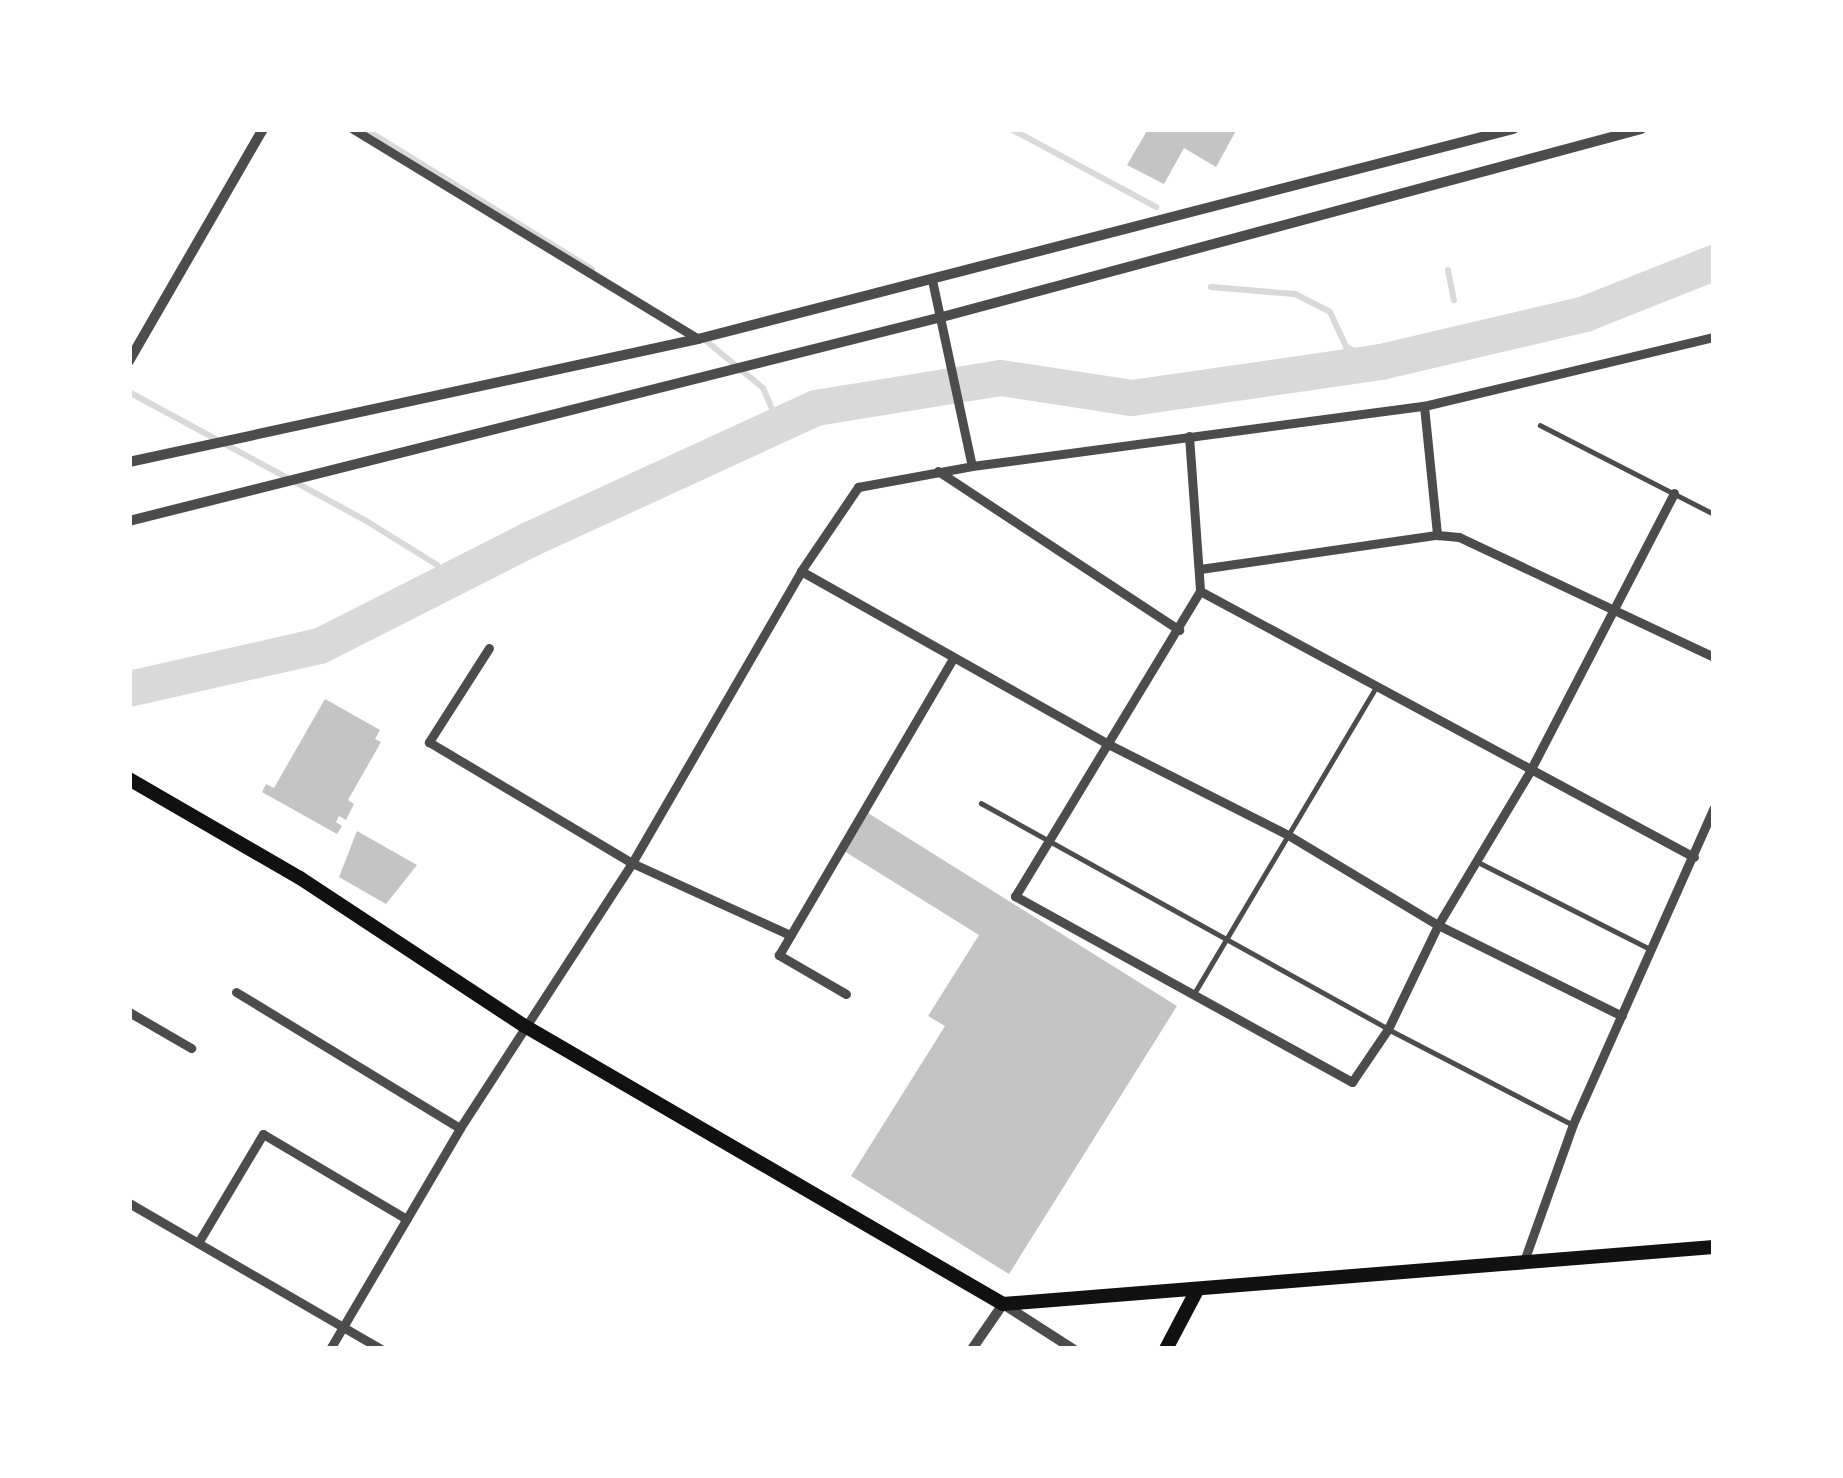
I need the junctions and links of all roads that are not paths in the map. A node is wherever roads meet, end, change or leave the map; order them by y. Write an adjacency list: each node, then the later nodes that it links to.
1 (263, 129): 11 (street)
2 (353, 129): 10 (street)
3 (1513, 129): 7 (street)
4 (1587, 129): 6 (street)
5 (1641, 129): 6 (street)
6 (1592, 142): 8 (street)
7 (932, 280): 8 (street); 10 (street)
8 (942, 318): 16 (street); 20 (street)
9 (1714, 337): 12 (street)
10 (698, 339): 15 (street)
11 (129, 361)
12 (1424, 406): 14 (street); 21 (street)
13 (1540, 425): 18 (lane)
14 (1189, 436): 16 (street); 22 (street)
15 (129, 462)
16 (971, 462): 17 (street)
17 (938, 471): 23 (street); 26 (street)
18 (1674, 494): 19 (lane); 25 (street)
19 (1714, 514)
20 (129, 521)
21 (1437, 535): 22 (street); 25 (street)
22 (1201, 569): 24 (street)
23 (801, 571): 29 (street); 41 (street)
24 (1200, 592): 26 (street); 30 (street)
25 (1613, 612): 28 (street); 32 (street)
26 (1179, 630): 31 (street)
27 (489, 648): 41 (street)
28 (1714, 657)
29 (953, 658): 31 (street); 43 (street)
30 (1377, 684): 32 (street); 37 (lane)
31 (1109, 745): 37 (street); 38 (street)
32 (1530, 771): 39 (street); 40 (street)
33 (130, 782): 51 (main road)
34 (981, 803): 38 (lane)
35 (1714, 808): 36 (street)
36 (1709, 830): 39 (street)
37 (1288, 835): 42 (street); 44 (lane)
38 (1048, 836): 44 (lane); 48 (street)
39 (1694, 857): 45 (street)
40 (1476, 861): 42 (street); 45 (lane)
41 (632, 863): 43 (street); 51 (street)
42 (1438, 925): 50 (street); 52 (street)
43 (790, 935): 47 (street)
44 (1226, 938): 48 (lane); 52 (lane)
45 (1653, 950): 50 (street)
46 (236, 992): 55 (street)
47 (846, 994)
48 (1192, 997): 52 (street)
49 (129, 1012): 53 (street)
50 (1622, 1016): 54 (street)
51 (523, 1025): 55 (street); 62 (main road)
52 (1388, 1029): 54 (lane)
53 (190, 1048)
54 (1573, 1124): 60 (street)
55 (460, 1128): 57 (street)
56 (129, 1202): 58 (street)
57 (406, 1219): 58 (street); 63 (street)
58 (198, 1243): 63 (street)
59 (1714, 1247): 60 (main road)
60 (1524, 1261): 61 (main road)
61 (1196, 1292): 62 (main road); 68 (main road)
62 (1003, 1304): 66 (street); 67 (street)
63 (344, 1328): 64 (street); 65 (street)
64 (330, 1349)
65 (381, 1349)
66 (972, 1349)
67 (1073, 1349)
68 (1166, 1349)

